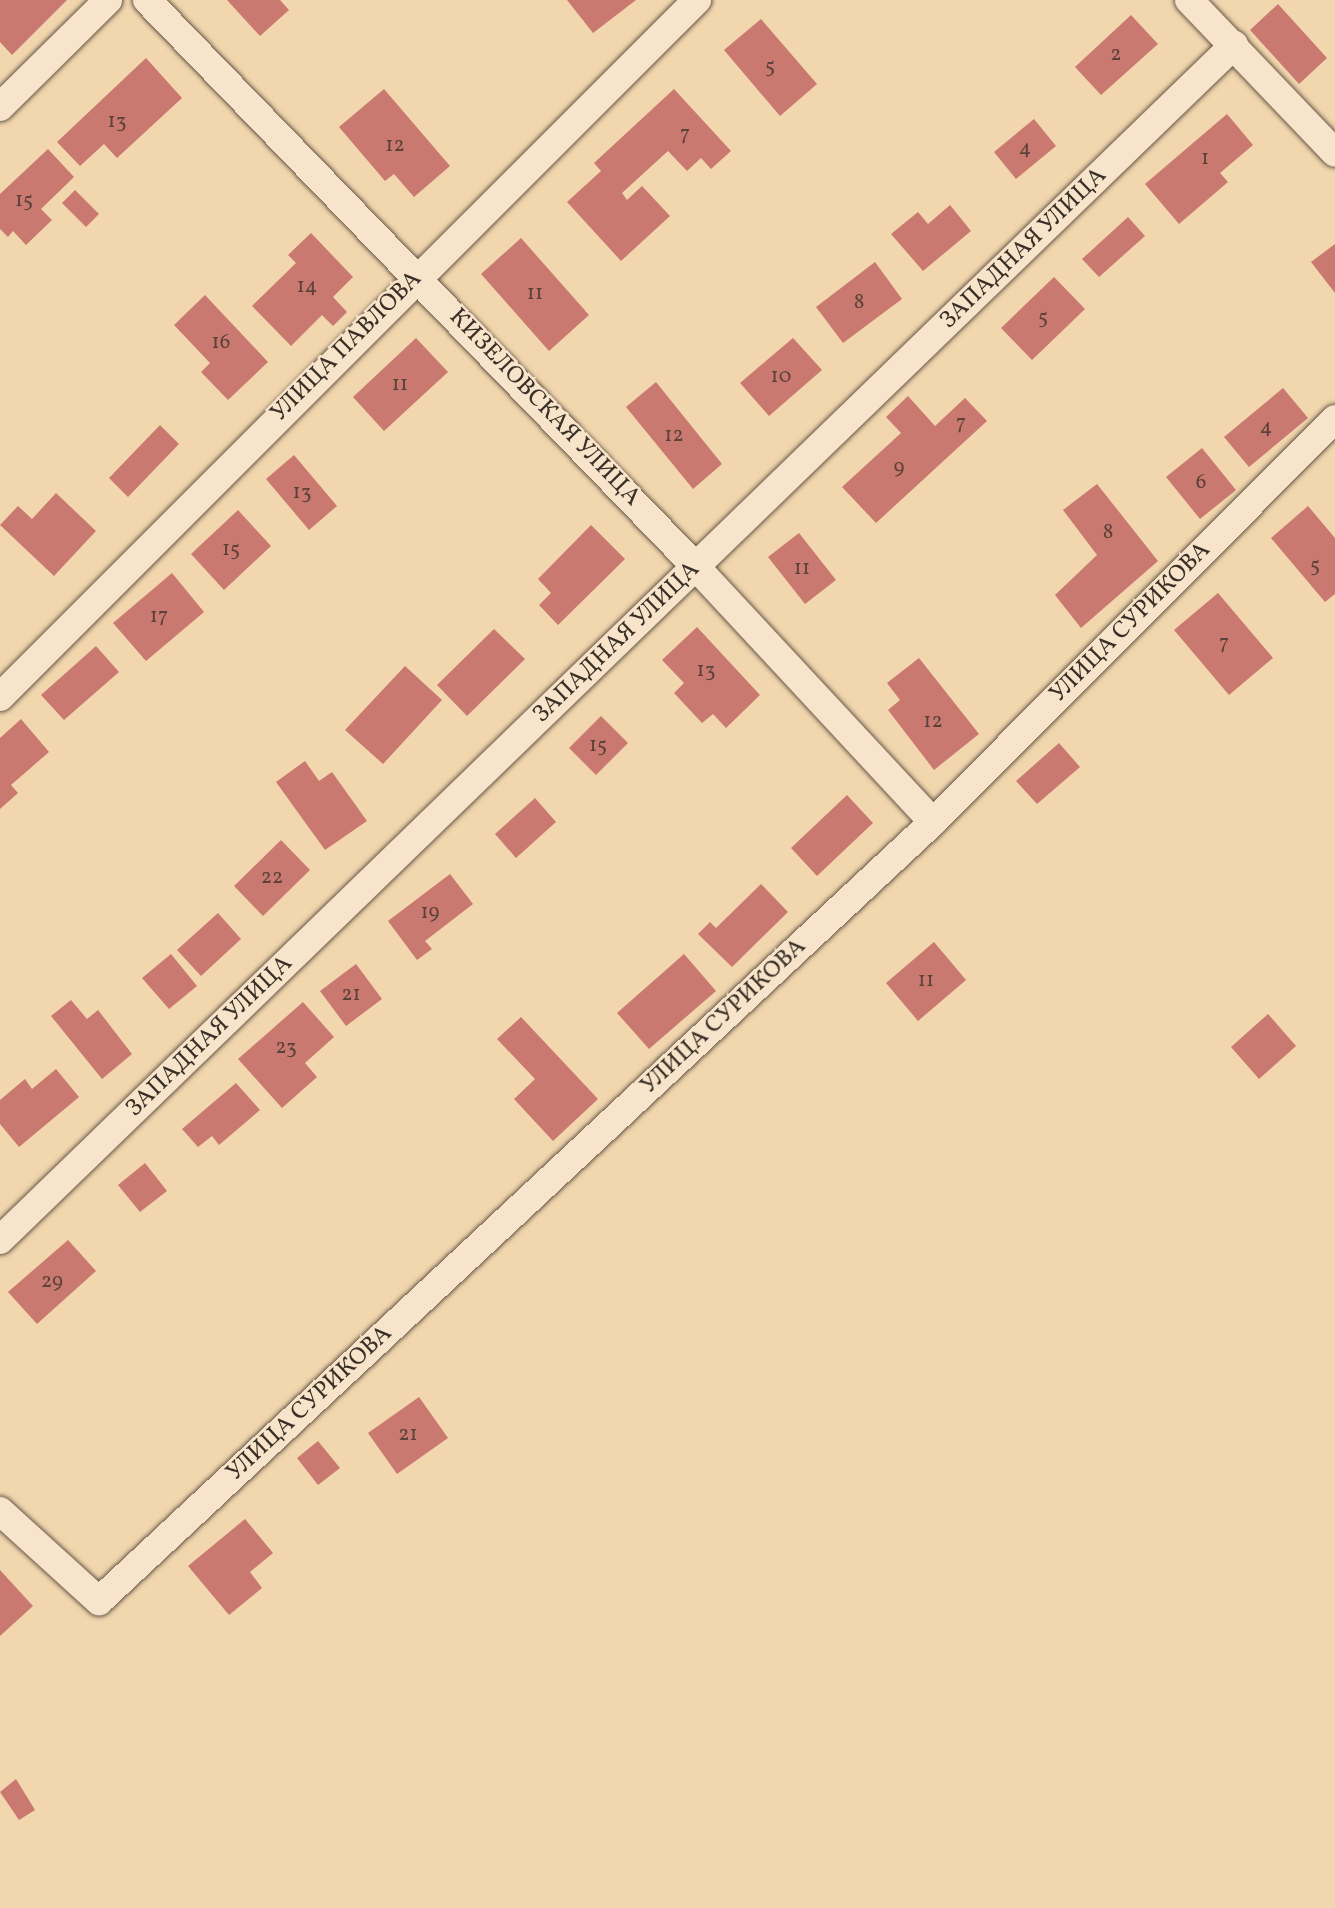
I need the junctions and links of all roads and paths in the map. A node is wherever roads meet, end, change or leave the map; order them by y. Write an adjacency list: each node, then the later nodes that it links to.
1 (108, 0): 6 (street)
2 (147, 0): 8 (street, КИЗЕЛОВСКАЯ УЛИЦА)
3 (697, 0): 8 (street, УЛИЦА ПАВЛОВА)
4 (1189, 0): 5 (street)
5 (1234, 45): 7 (street); 10 (street, ЗАПАДНАЯ УЛИЦА)
6 (0, 107)
7 (1335, 153)
8 (418, 276): 10 (street, КИЗЕЛОВСКАЯ УЛИЦА); 11 (street, УЛИЦА ПАВЛОВА)
9 (1335, 419): 12 (street, УЛИЦА СУРИКОВА)
10 (696, 567): 12 (street, КИЗЕЛОВСКАЯ УЛИЦА); 13 (street, ЗАПАДНАЯ УЛИЦА)
11 (0, 697)
12 (933, 822): 14 (street, УЛИЦА СУРИКОВА)
13 (0, 1240)
14 (0, 1511)

